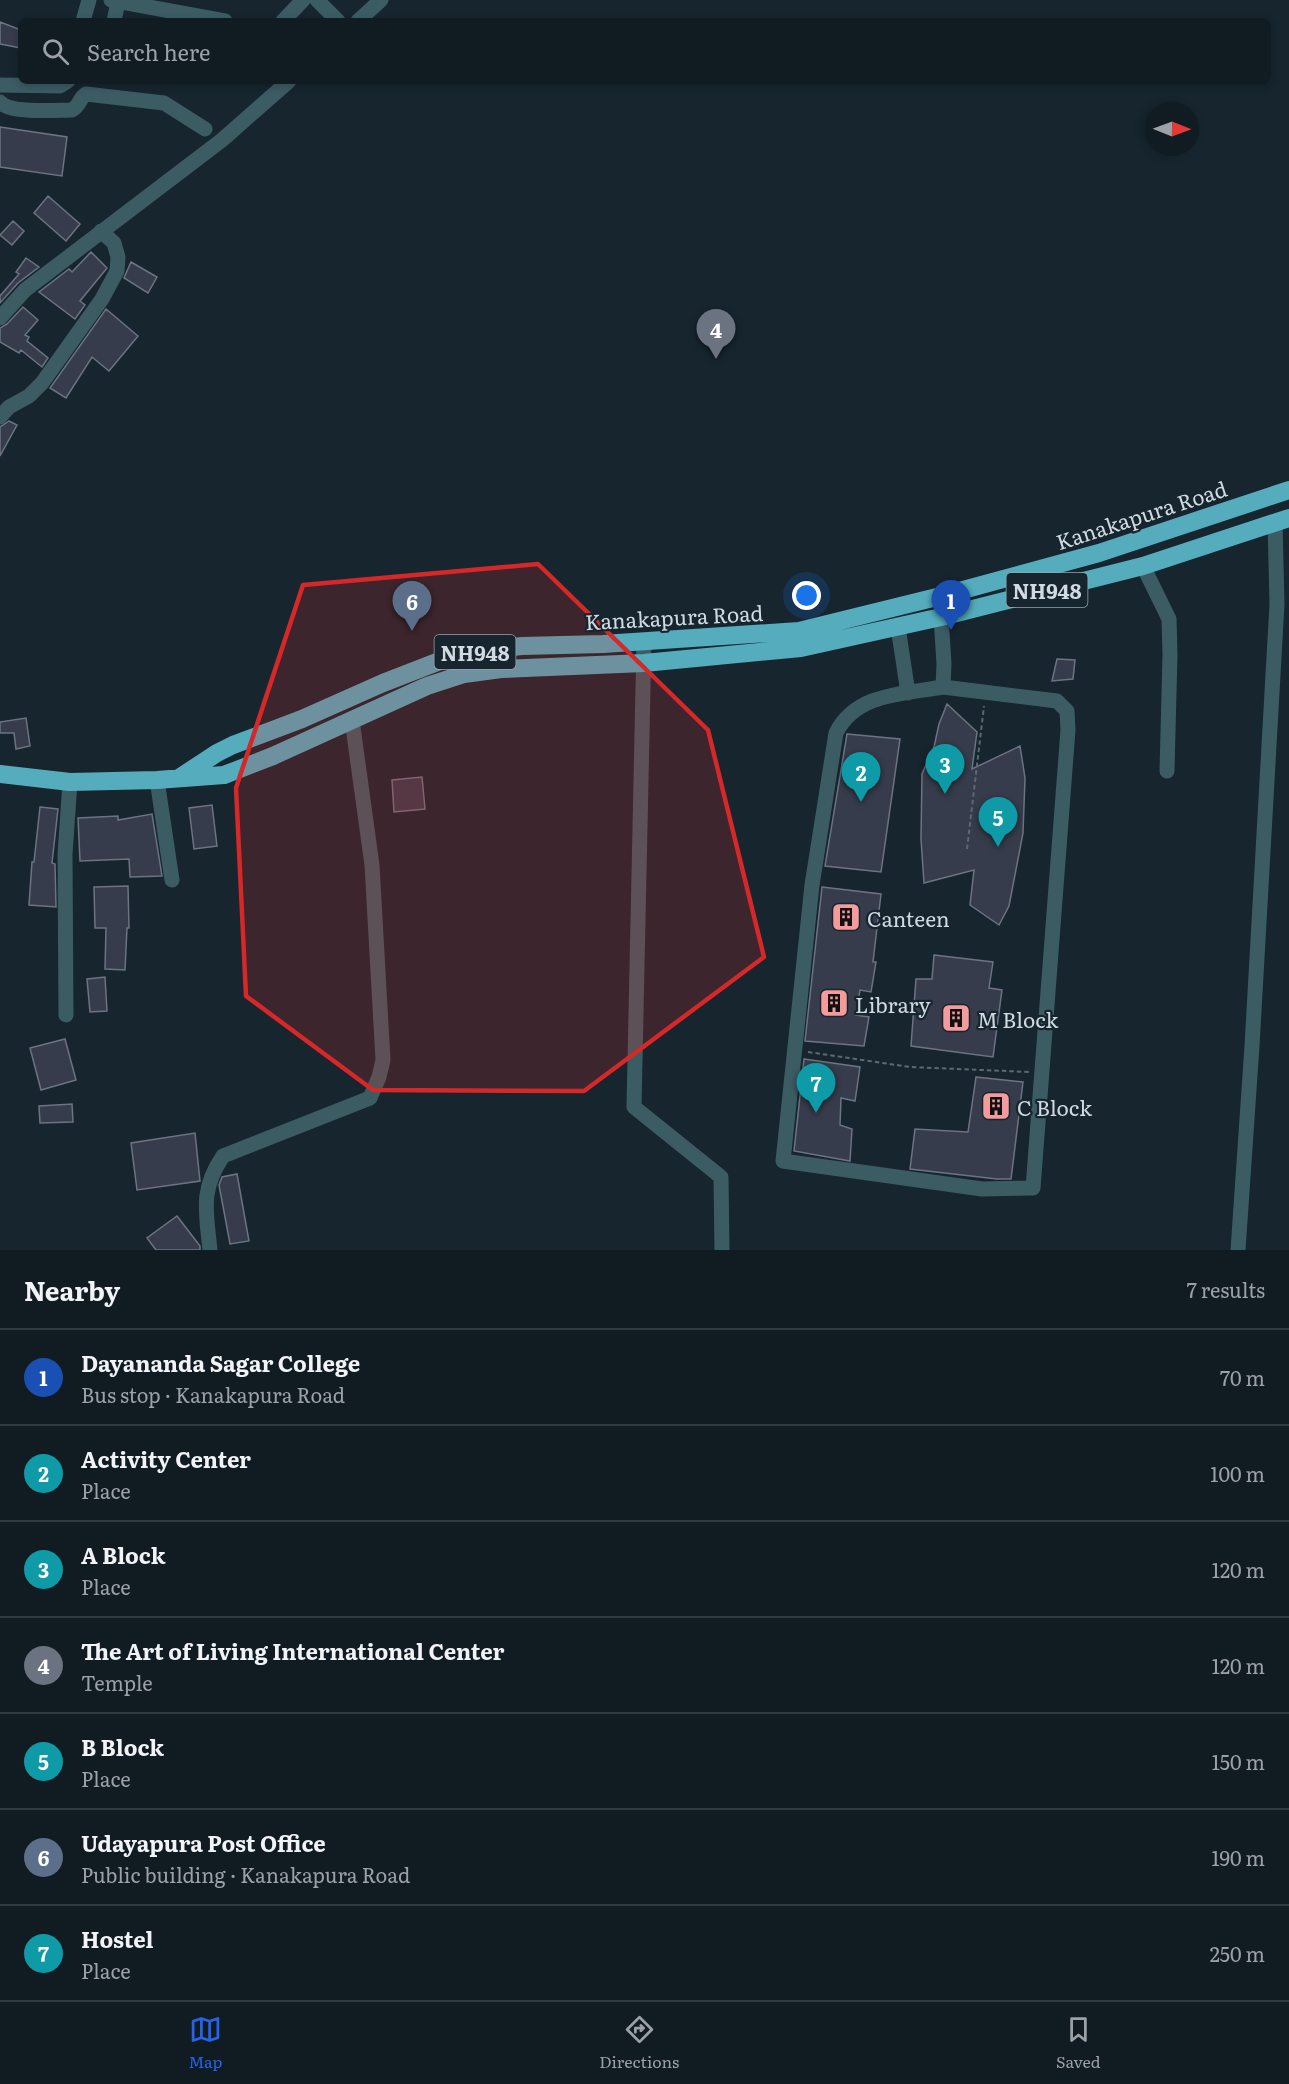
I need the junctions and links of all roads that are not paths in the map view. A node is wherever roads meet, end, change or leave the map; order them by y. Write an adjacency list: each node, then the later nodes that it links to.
1 (88, 0): 6 (street)
2 (303, 0): 9 (street)
3 (317, 0): 10 (street)
4 (381, 0): 11 (street)
5 (114, 1): 7 (street); 8 (street)
6 (84, 18)
7 (114, 18)
8 (208, 18)
9 (286, 18)
10 (335, 18)
11 (361, 18)
12 (63, 84): 14 (street)
13 (286, 84): 17 (street)
14 (0, 85)
15 (0, 102): 16 (street)
16 (206, 129)
17 (101, 231): 18 (street); 19 (street)
18 (0, 318)
19 (0, 417)
20 (1289, 490): 25 (highway, Kanakapura Road / NH948)
21 (1282, 520): 22 (highway, Kanakapura Road / NH948); 41 (street)
22 (1143, 566): 23 (highway, Kanakapura Road / NH948); 32 (street)
23 (941, 617): 24 (highway, Kanakapura Road / NH948); 29 (street)
24 (898, 627): 26 (highway, Kanakapura Road / NH948); 30 (street)
25 (644, 641): 26 (street); 27 (highway, Kanakapura Road / NH948)
26 (644, 663): 28 (highway, Kanakapura Road / NH948); 40 (street)
27 (419, 669): 28 (highway); 34 (highway, Kanakapura Road / NH948)
28 (427, 686): 31 (highway, Kanakapura Road / NH948)
29 (943, 687): 30 (street); 30 (street)
30 (908, 693)
31 (351, 720): 34 (highway, Kanakapura Road / NH948); 39 (street)
32 (1167, 771)
33 (0, 774): 36 (highway, Kanakapura Road / NH948)
34 (177, 778): 35 (highway, Kanakapura Road / NH948)
35 (157, 780): 36 (highway, Kanakapura Road / NH948); 37 (street)
36 (70, 782): 38 (street)
37 (172, 880)
38 (66, 1015)
39 (210, 1250)
40 (722, 1250)
41 (1238, 1250)

